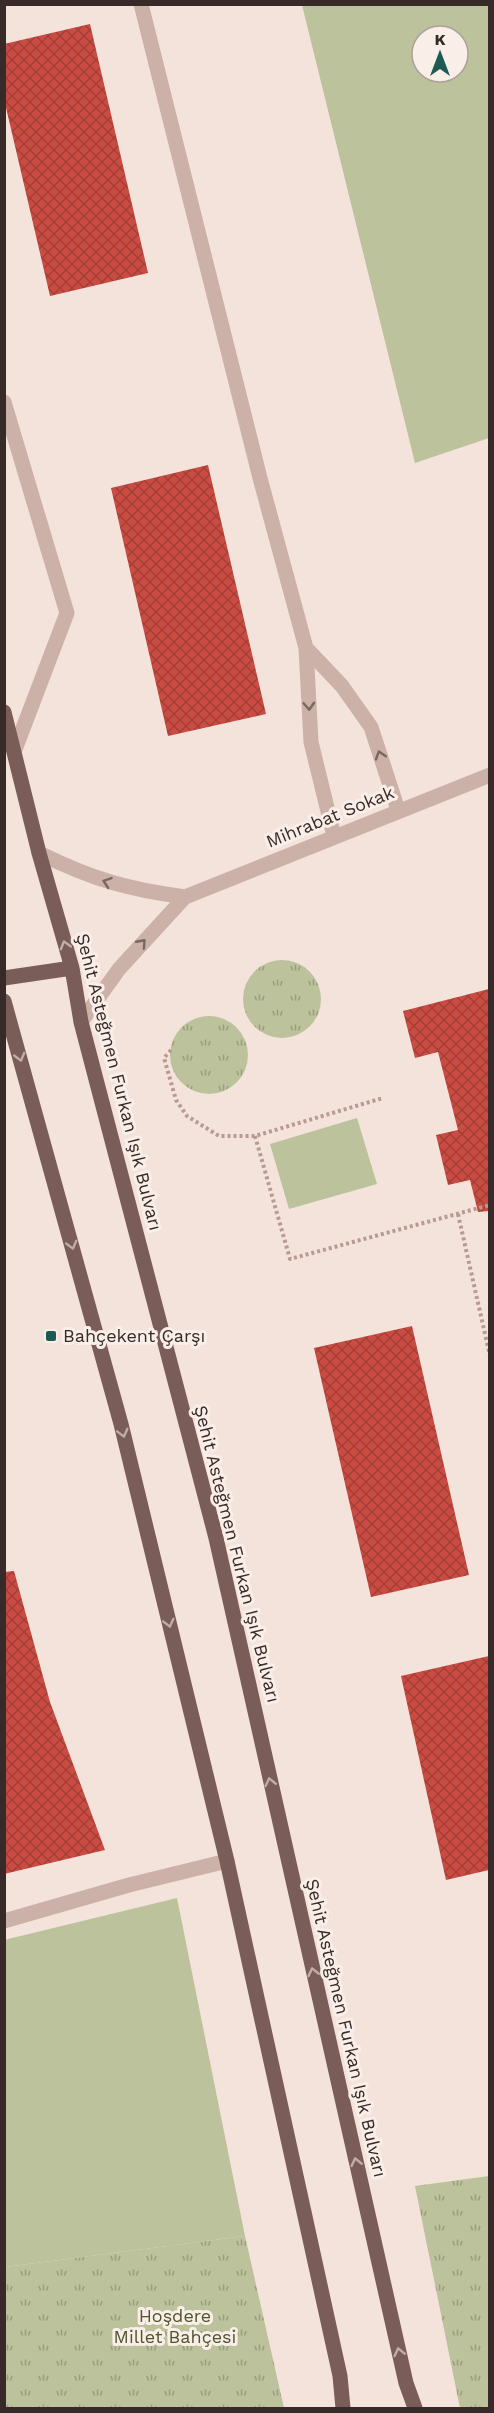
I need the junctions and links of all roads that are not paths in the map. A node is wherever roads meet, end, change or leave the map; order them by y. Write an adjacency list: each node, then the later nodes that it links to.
1 (141, 4): 3 (street)
2 (4, 402): 5 (street)
3 (306, 648): 7 (street, one-way to 3); 8 (street, one-way to 8)
4 (4, 712): 5 (main road, Şehit Asteğmen Furkan Işık Bulvarı)
5 (14, 752): 9 (main road, Şehit Asteğmen Furkan Işık Bulvarı)
6 (489, 776): 7 (street, Mihrabat Sokak)
7 (398, 810): 8 (street, Mihrabat Sokak)
8 (333, 836): 10 (street, Mihrabat Sokak)
9 (39, 853): 10 (street, one-way to 9); 11 (main road, Şehit Asteğmen Furkan Işık Bulvarı, one-way to 9)
10 (185, 897): 14 (street, one-way to 10)
11 (72, 968): 12 (main road); 14 (main road, Şehit Asteğmen Furkan Işık Bulvarı)
12 (4, 978)
13 (4, 1001): 15 (main road, one-way to 15)
14 (81, 1022): 18 (main road, Şehit Asteğmen Furkan Işık Bulvarı, one-way to 14)
15 (227, 1861): 16 (street); 17 (main road)
16 (4, 1921)
17 (343, 2409)
18 (415, 2409)

